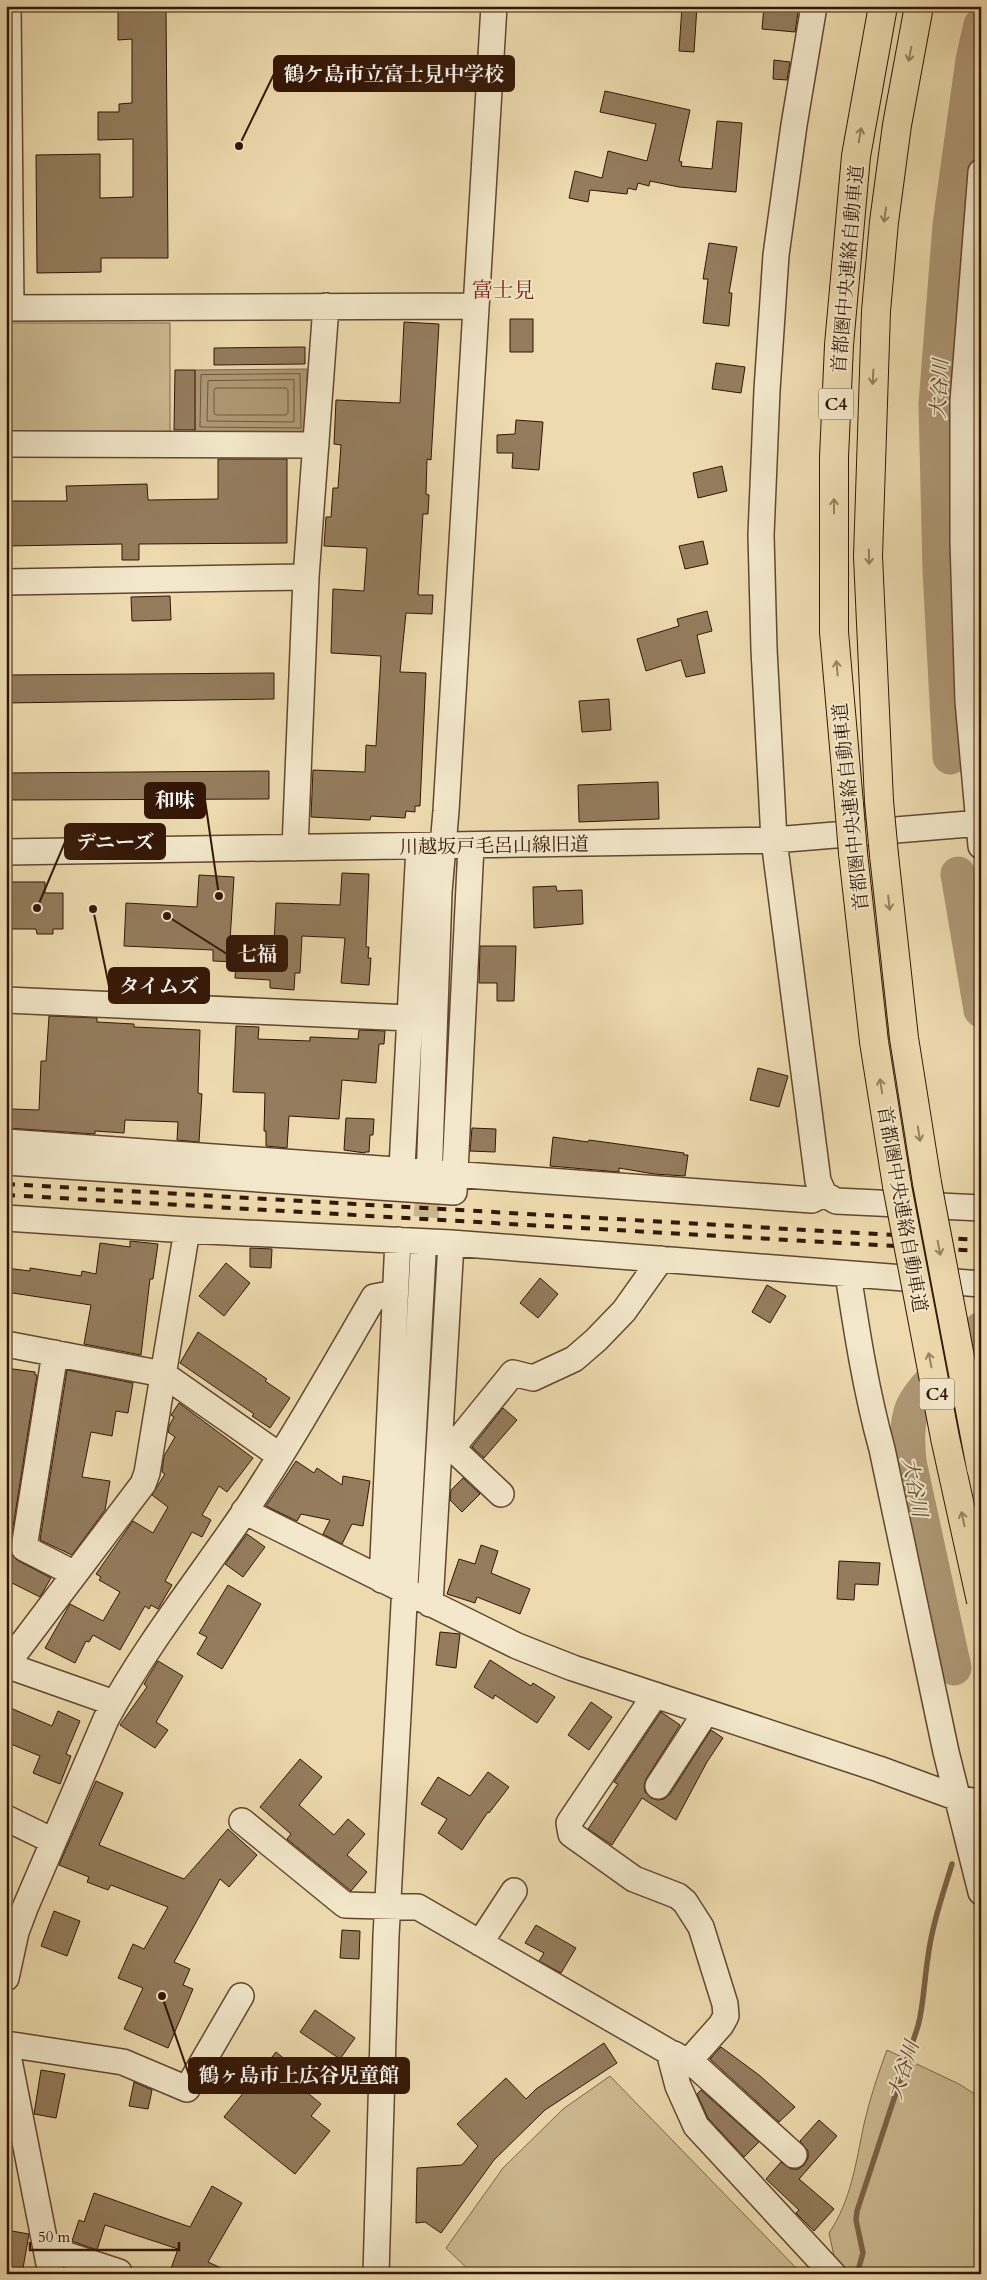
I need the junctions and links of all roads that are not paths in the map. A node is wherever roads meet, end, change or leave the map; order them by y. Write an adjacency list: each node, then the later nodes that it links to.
1 (8, 6): 9 (street)
2 (494, 6): 8 (street)
3 (814, 6): 16 (street)
4 (883, 6): 50 (highway, 首都圏中央連絡自動車道 / C4, one-way to 4, bridge)
5 (919, 6): 44 (highway, 首都圏中央連絡自動車道 / C4, one-way to 44, bridge)
6 (981, 172): 10 (street)
7 (326, 306): 8 (street); 9 (street); 12 (street)
8 (476, 306): 17 (street)
9 (8, 308)
10 (973, 371): 15 (street)
11 (6, 444): 12 (street)
12 (316, 445): 13 (street)
13 (306, 577): 14 (street); 20 (street)
14 (6, 582)
15 (980, 831): 16 (street, 川越坂戸毛呂山線旧道)
16 (774, 840): 18 (street, 川越坂戸毛呂山線旧道); 28 (street)
17 (443, 846): 18 (street, 川越坂戸毛呂山線旧道); 19 (street, 川越坂戸毛呂山線旧道); 26 (street)
18 (471, 846): 27 (street)
19 (418, 847): 20 (street, 川越坂戸毛呂山線旧道); 23 (street)
20 (295, 848): 21 (street, 川越坂戸毛呂山線旧道)
21 (6, 852)
22 (6, 1000): 23 (street)
23 (410, 1018): 27 (street)
24 (6, 1142): 28 (street)
25 (6, 1162): 27 (street)
26 (428, 1182)
27 (401, 1188)
28 (824, 1194): 29 (street)
29 (981, 1208)
30 (6, 1218): 31 (street)
31 (187, 1230): 32 (street); 41 (street)
32 (398, 1240): 33 (street); 38 (street)
33 (451, 1243): 35 (street); 42 (street)
34 (424, 1254): 49 (street)
35 (661, 1259): 36 (street); 42 (street)
36 (848, 1274): 37 (street); 57 (street)
37 (981, 1284)
38 (395, 1293): 43 (street); 48 (street)
39 (6, 1344): 40 (street)
40 (55, 1353): 41 (street); 47 (street)
41 (163, 1374): 43 (street); 47 (street)
42 (446, 1449): 45 (street); 51 (street)
43 (280, 1456): 46 (street)
44 (981, 1468)
45 (501, 1494)
46 (244, 1512): 48 (street); 54 (street)
47 (75, 1574): 52 (street)
48 (382, 1580): 49 (street)
49 (405, 1592): 51 (street); 63 (street)
50 (981, 1601)
51 (430, 1604): 53 (street)
52 (6, 1665): 54 (street)
53 (655, 1695): 55 (street); 68 (street)
54 (114, 1703): 60 (street)
55 (706, 1712): 56 (street); 57 (street)
56 (658, 1786)
57 (969, 1801): 62 (street)
58 (6, 1818): 60 (street)
59 (242, 1820): 63 (street)
60 (53, 1841): 65 (street)
61 (514, 1891): 64 (street)
62 (981, 1892)
63 (387, 1905): 64 (street); 74 (street)
64 (480, 1942): 68 (street)
65 (7, 1968)
66 (241, 1996): 67 (street)
67 (6, 2045): 69 (street)
68 (679, 2057): 70 (street); 75 (street)
69 (11, 2100): 71 (street)
70 (794, 2155)
71 (46, 2248): 72 (street); 73 (street)
72 (119, 2272)
73 (51, 2274)
74 (376, 2274)
75 (833, 2274)

